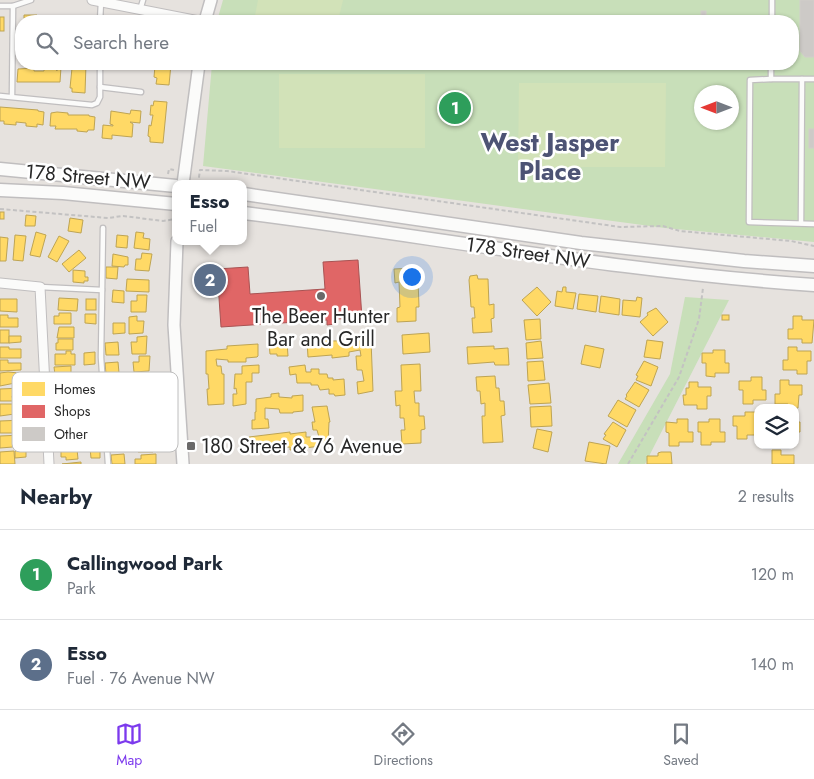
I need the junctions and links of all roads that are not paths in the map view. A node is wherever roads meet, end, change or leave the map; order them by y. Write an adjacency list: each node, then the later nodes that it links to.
1 (31, 0): 7 (lane)
2 (143, 0): 8 (lane)
3 (211, 0): 11 (street)
4 (772, 0): 12 (lane)
5 (97, 1): 8 (street); 9 (lane)
6 (0, 6): 7 (lane)
7 (13, 6): 22 (lane)
8 (140, 10): 10 (street)
9 (99, 15)
10 (167, 15)
11 (207, 15)
12 (772, 15)
13 (100, 70): 19 (lane)
14 (198, 70): 24 (street)
15 (771, 70): 16 (lane)
16 (771, 79): 17 (lane); 30 (lane)
17 (802, 79): 18 (lane); 30 (lane)
18 (814, 79)
19 (100, 87): 20 (lane); 22 (lane)
20 (141, 92)
21 (0, 96): 22 (lane)
22 (12, 96)
23 (0, 169): 25 (main road, 178 Street NW)
24 (184, 180)
25 (172, 186)
26 (0, 190): 28 (main road, 178 Street NW)
27 (247, 194): 33 (main road, 178 Street NW)
28 (172, 204)
29 (247, 213): 35 (main road, 178 Street NW)
30 (802, 223): 31 (lane)
31 (814, 224)
32 (104, 228): 40 (lane)
33 (581, 243): 35 (main road); 36 (main road, 178 Street NW)
34 (177, 245): 43 (street)
35 (579, 261): 38 (main road, 178 Street NW)
36 (814, 266)
37 (0, 283): 39 (street)
38 (814, 285)
39 (40, 287): 40 (lane); 41 (street)
40 (102, 290): 42 (lane)
41 (44, 372)
42 (102, 372)
43 (177, 372)
44 (178, 387): 45 (street)
45 (183, 464)

